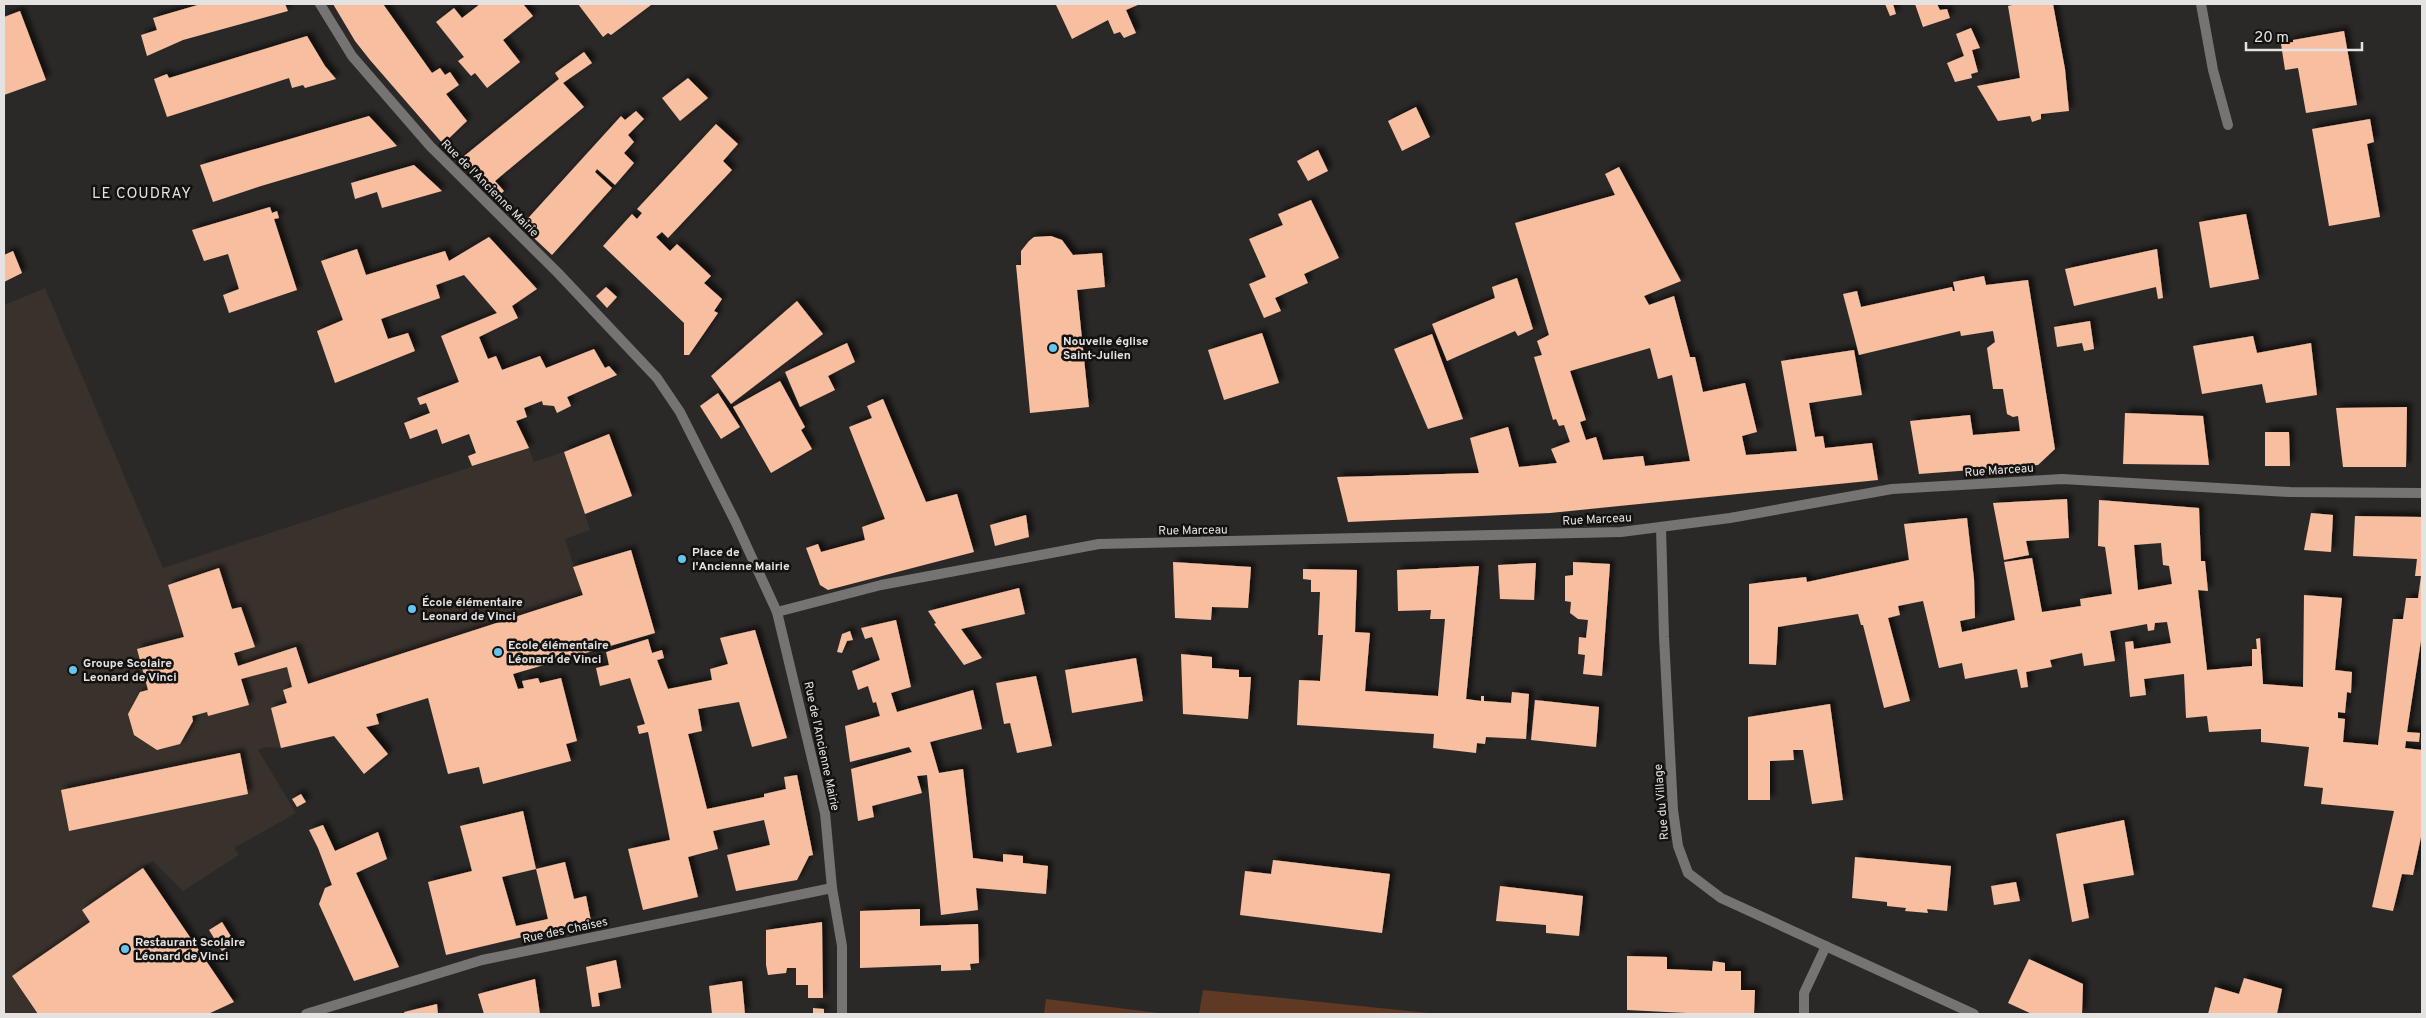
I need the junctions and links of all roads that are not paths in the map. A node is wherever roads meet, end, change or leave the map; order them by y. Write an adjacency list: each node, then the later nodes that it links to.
1 (320, 4): 6 (street, Rue de l'Ancienne Mairie)
2 (2201, 4): 3 (street)
3 (2228, 125)
4 (2422, 493): 5 (street, Rue Marceau)
5 (1662, 527): 6 (street, Rue Marceau); 8 (street, Rue du Village)
6 (777, 612): 7 (street, Rue de l'Ancienne Mairie)
7 (832, 888): 9 (street, Rue des Chaises); 10 (street, Rue de l'Ancienne Mairie)
8 (1826, 946): 11 (street); 12 (street, Rue du Village)
9 (306, 1014)
10 (842, 1014)
11 (1804, 1014)
12 (1974, 1014)

